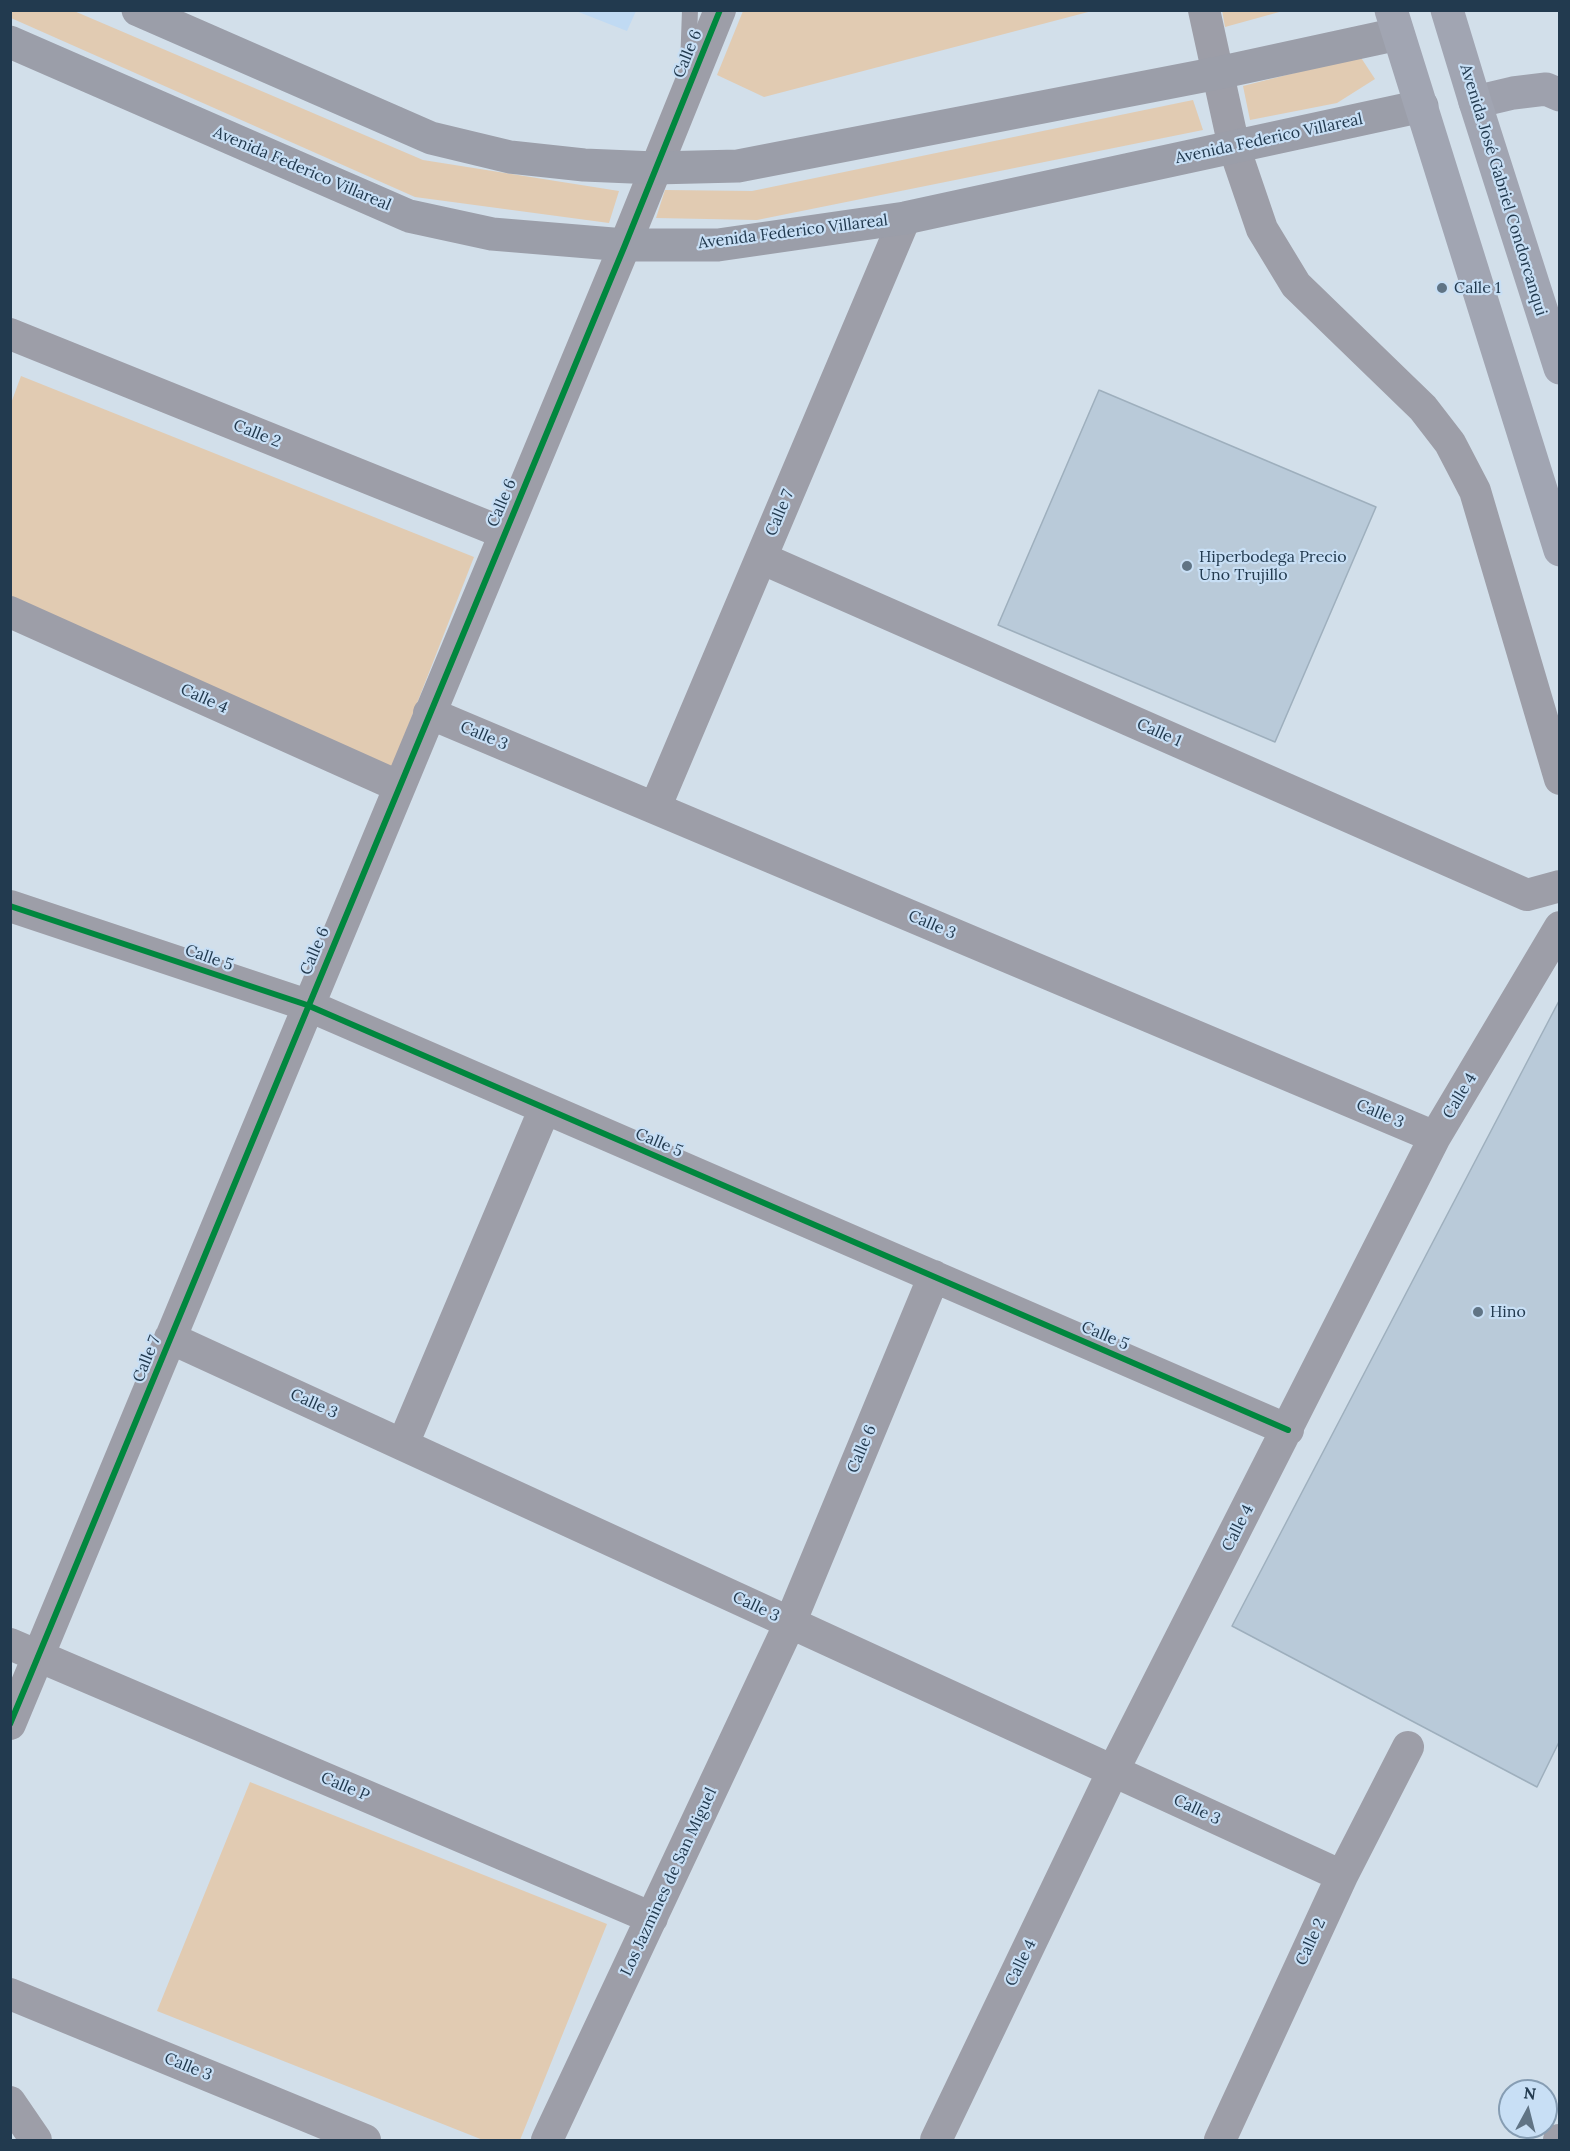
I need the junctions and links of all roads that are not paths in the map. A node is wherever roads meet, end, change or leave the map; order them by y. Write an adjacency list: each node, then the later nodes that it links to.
1 (138, 10): 14 (main road)
2 (690, 10): 9 (lane)
3 (720, 10): 9 (street, Calle 6)
4 (1204, 10): 8 (street)
5 (1448, 10): 11 (highway, Avenida José Gabriel Condorcanqui)
6 (1395, 22): 8 (main road); 12 (highway)
7 (10, 42): 16 (main road, Avenida Federico Villareal)
8 (1218, 73): 13 (street); 14 (main road)
9 (688, 89): 14 (street, Calle 6)
10 (1560, 95): 11 (main road)
11 (1474, 102): 18 (highway, Avenida José Gabriel Condorcanqui)
12 (1422, 106): 13 (main road, Avenida Federico Villareal); 20 (highway)
13 (1234, 147): 15 (main road, Avenida Federico Villareal); 24 (street)
14 (655, 168): 16 (street, Calle 6)
15 (904, 218): 16 (main road, Avenida Federico Villareal); 21 (street, Calle 7)
16 (625, 245): 19 (street, Calle 6)
17 (10, 334): 19 (street, Calle 2)
18 (1560, 368)
19 (504, 533): 23 (street, Calle 6)
20 (1560, 550)
21 (761, 558): 26 (street, Calle 7); 27 (street, Calle 1)
22 (10, 612): 25 (street, Calle 4)
23 (429, 713): 25 (street, Calle 6); 26 (street, Calle 3)
24 (1560, 779)
25 (398, 786): 30 (street, Calle 6)
26 (655, 808): 32 (street, Calle 3)
27 (1560, 886)
28 (10, 906): 30 (street, Calle 5)
29 (1560, 927): 32 (street, Calle 4)
30 (307, 1005): 31 (street, Calle 5); 34 (street, Calle 7)
31 (545, 1108): 33 (street, Calle 5); 36 (street)
32 (1435, 1137): 35 (street, Calle 4)
33 (934, 1276): 35 (street, Calle 5); 37 (street, Calle 6)
34 (170, 1338): 36 (street, Calle 3); 38 (street, Calle 7)
35 (1288, 1430): 41 (street, Calle 4)
36 (403, 1444): 37 (street, Calle 3)
37 (790, 1623): 41 (street, Calle 3); 43 (street, Los Jazmines de San Miguel)
38 (25, 1650): 39 (street, Calle 7); 43 (street, Calle P)
39 (10, 1724)
40 (1408, 1747): 42 (street, Calle 2)
41 (1113, 1771): 42 (street, Calle 3); 49 (street, Calle 4)
42 (1342, 1876): 50 (street, Calle 2)
43 (652, 1918): 48 (street, Los Jazmines de San Miguel)
44 (10, 1994): 47 (street, Calle 3)
45 (10, 2102): 46 (street)
46 (36, 2140)
47 (364, 2140)
48 (547, 2140)
49 (936, 2140)
50 (1220, 2140)

